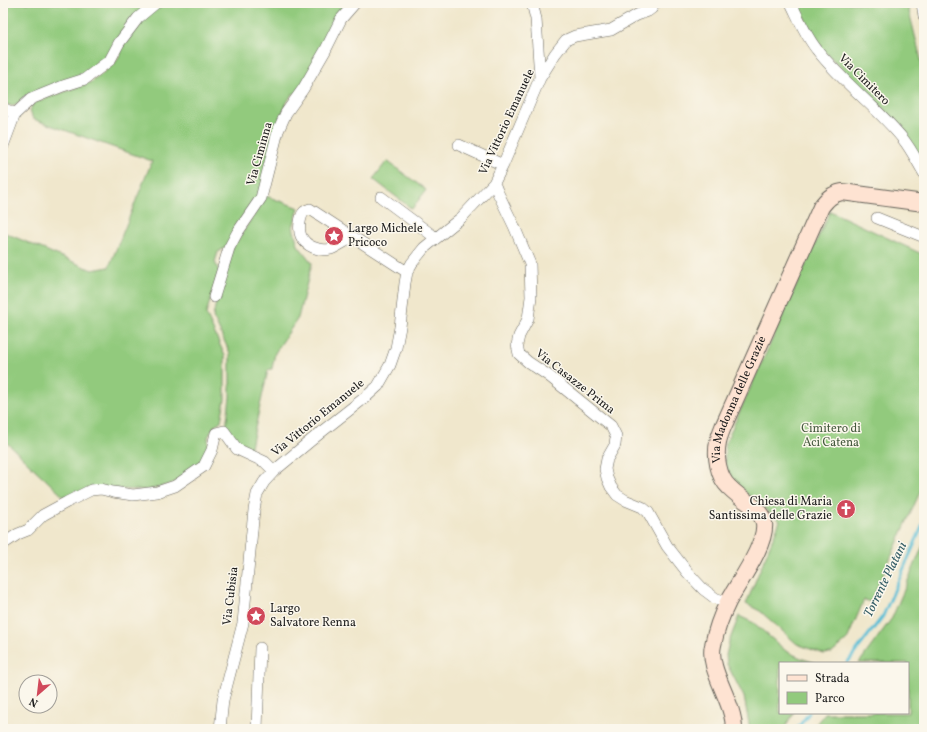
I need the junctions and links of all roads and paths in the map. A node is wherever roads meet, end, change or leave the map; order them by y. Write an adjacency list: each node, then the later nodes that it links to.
1 (156, 3): 10 (street)
2 (355, 3): 23 (street, Via Ciminna)
3 (532, 3): 8 (street)
4 (655, 3): 8 (street, Via Vittorio Emanuele)
5 (791, 3): 14 (street, Via Cimitero)
6 (922, 3): 7 (street)
7 (924, 16)
8 (540, 78): 13 (street, Via Vittorio Emanuele)
9 (3, 107): 10 (street)
10 (16, 114): 12 (street)
11 (459, 145): 13 (street)
12 (3, 146)
13 (503, 165): 15 (street, Via Vittorio Emanuele)
14 (924, 173)
15 (494, 183): 21 (street, Via Vittorio Emanuele); 26 (street, Via Casazze Prima)
16 (381, 197): 21 (street)
17 (924, 202): 26 (street, Via Madonna delle Grazie)
18 (877, 218): 20 (street)
19 (353, 237): 19 (street); 22 (street)
20 (924, 237)
21 (436, 238): 22 (street, Via Vittorio Emanuele)
22 (407, 272): 24 (street, Via Vittorio Emanuele)
23 (214, 297)
24 (274, 471): 25 (street); 28 (street, Via Cubisia)
25 (3, 544)
26 (728, 603): 30 (street, Via Madonna delle Grazie)
27 (260, 648): 29 (street)
28 (220, 729)
29 (258, 729)
30 (734, 729)

